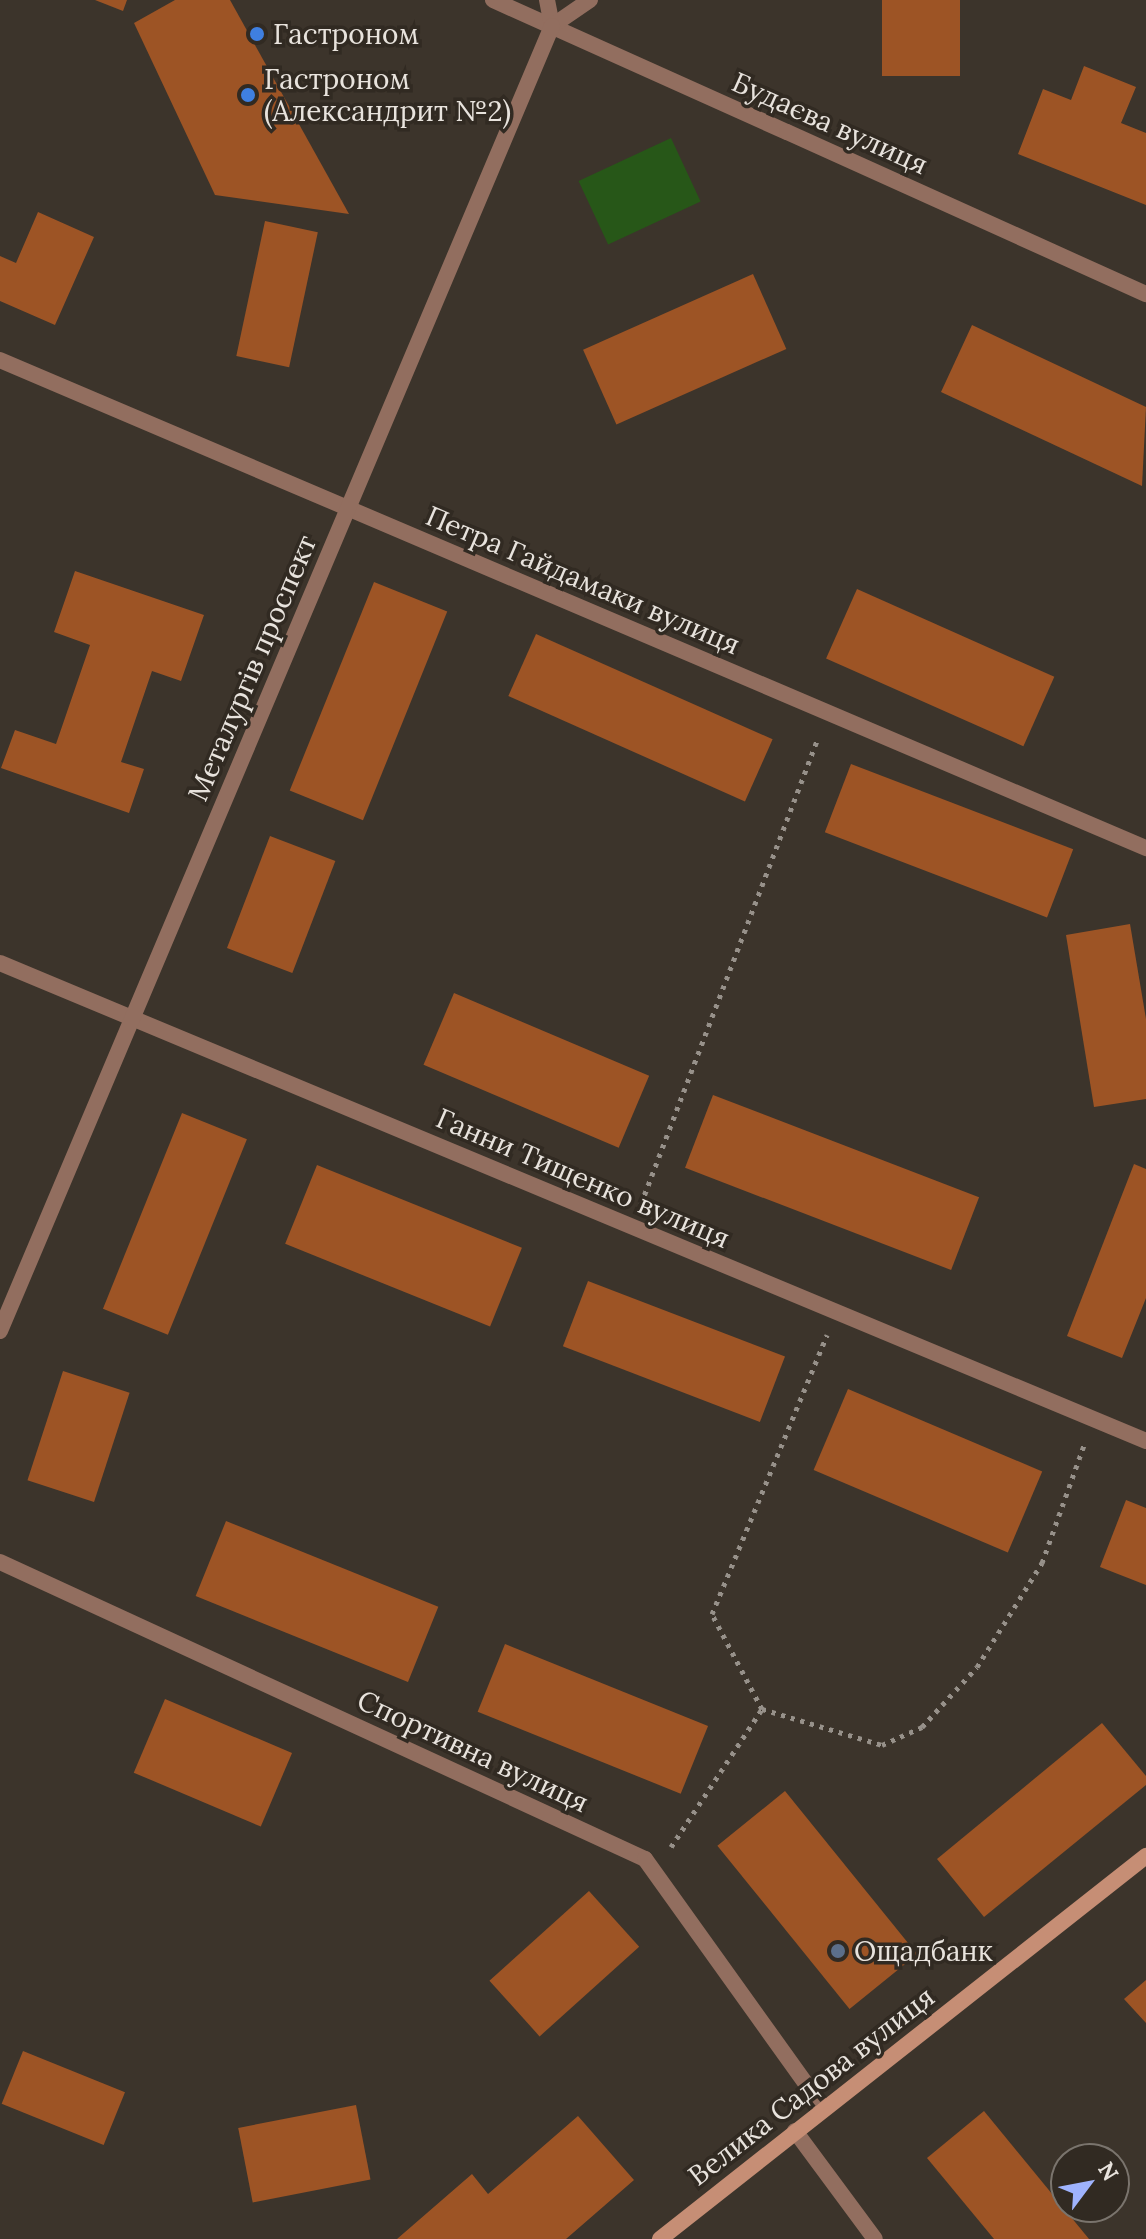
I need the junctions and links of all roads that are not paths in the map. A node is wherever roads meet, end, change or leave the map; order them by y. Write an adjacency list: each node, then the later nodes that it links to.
1 (493, 0): 4 (street, Будаєва вулиця)
2 (547, 0): 4 (street)
3 (590, 0): 4 (street)
4 (552, 26): 5 (street, Будаєва вулиця); 7 (street, Металургів проспект)
5 (1146, 294)
6 (0, 360): 7 (street, Петра Гайдамаки вулиця)
7 (348, 508): 8 (street, Петра Гайдамаки вулиця); 10 (street, Металургів проспект)
8 (1146, 848)
9 (0, 963): 10 (street, Ганни Тищенко вулиця)
10 (132, 1019): 11 (street, Металургів проспект); 12 (street, Ганни Тищенко вулиця)
11 (0, 1331)
12 (1146, 1441)
13 (0, 1562): 15 (street, Спортивна вулиця)
14 (1146, 1856): 15 (street, Велика Садова вулиця)
15 (824, 2109): 16 (street, Велика Садова вулиця)
16 (795, 2131): 17 (street, Велика Садова вулиця); 18 (street)
17 (660, 2239)
18 (875, 2239)

